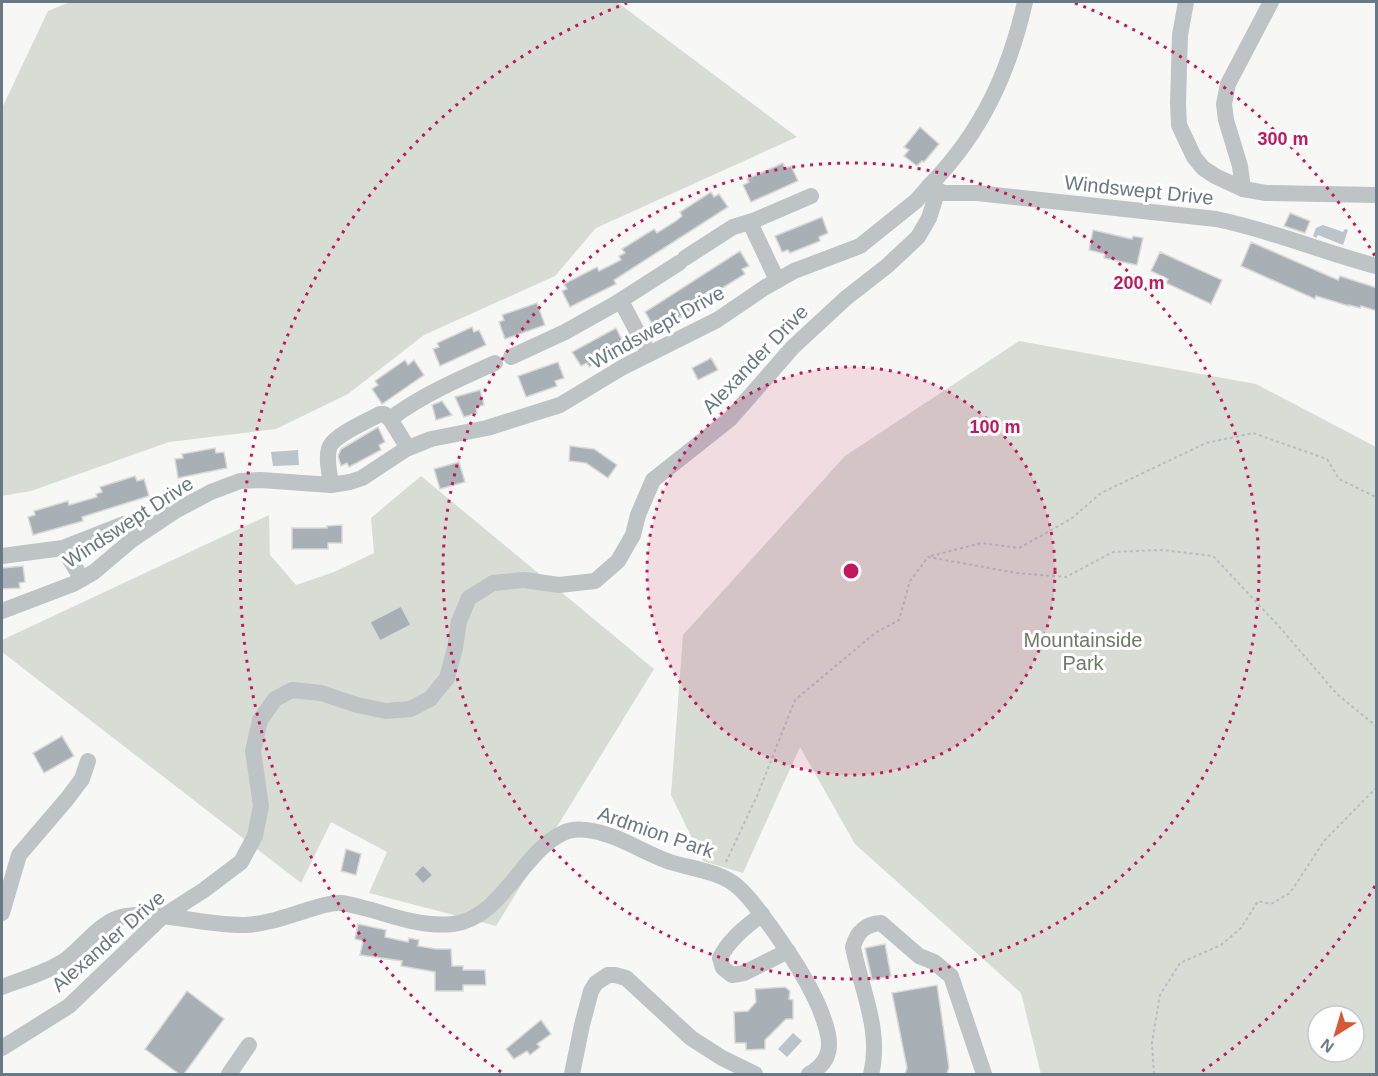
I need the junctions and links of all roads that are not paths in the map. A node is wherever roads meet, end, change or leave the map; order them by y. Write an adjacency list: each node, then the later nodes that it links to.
1 (1025, 2): 4 (street)
2 (1186, 2): 5 (street)
3 (1271, 2): 5 (street)
4 (930, 184): 9 (street, Windswept Drive); 10 (street, Windswept Drive); 24 (street, Alexander Drive)
5 (1243, 189): 6 (street)
6 (1377, 195)
7 (811, 196): 8 (street)
8 (753, 221): 10 (street); 11 (street)
9 (1377, 266)
10 (777, 280): 12 (street, Windswept Drive)
11 (621, 301): 12 (street); 13 (street)
12 (649, 354): 14 (street, Windswept Drive)
13 (390, 419): 14 (street); 15 (street)
14 (408, 448): 15 (street, Windswept Drive)
15 (331, 485): 19 (street, Windswept Drive)
16 (123, 524): 17 (street)
17 (63, 548): 18 (street); 19 (street)
18 (2, 556)
19 (82, 579): 20 (street, Windswept Drive)
20 (2, 611)
21 (88, 761): 22 (street)
22 (2, 913)
23 (762, 914): 24 (street, Ardmion Park); 25 (street, Ardmion Park); 25 (street)
24 (162, 917): 26 (street, Ardmion Park); 28 (street, Alexander Drive)
25 (788, 951): 32 (street, Ardmion Park)
26 (2, 987)
27 (249, 1045): 29 (street)
28 (2, 1048)
29 (229, 1074)
30 (572, 1074): 31 (street)
31 (755, 1074)
32 (809, 1074)
33 (871, 1074): 34 (street)
34 (984, 1074)

